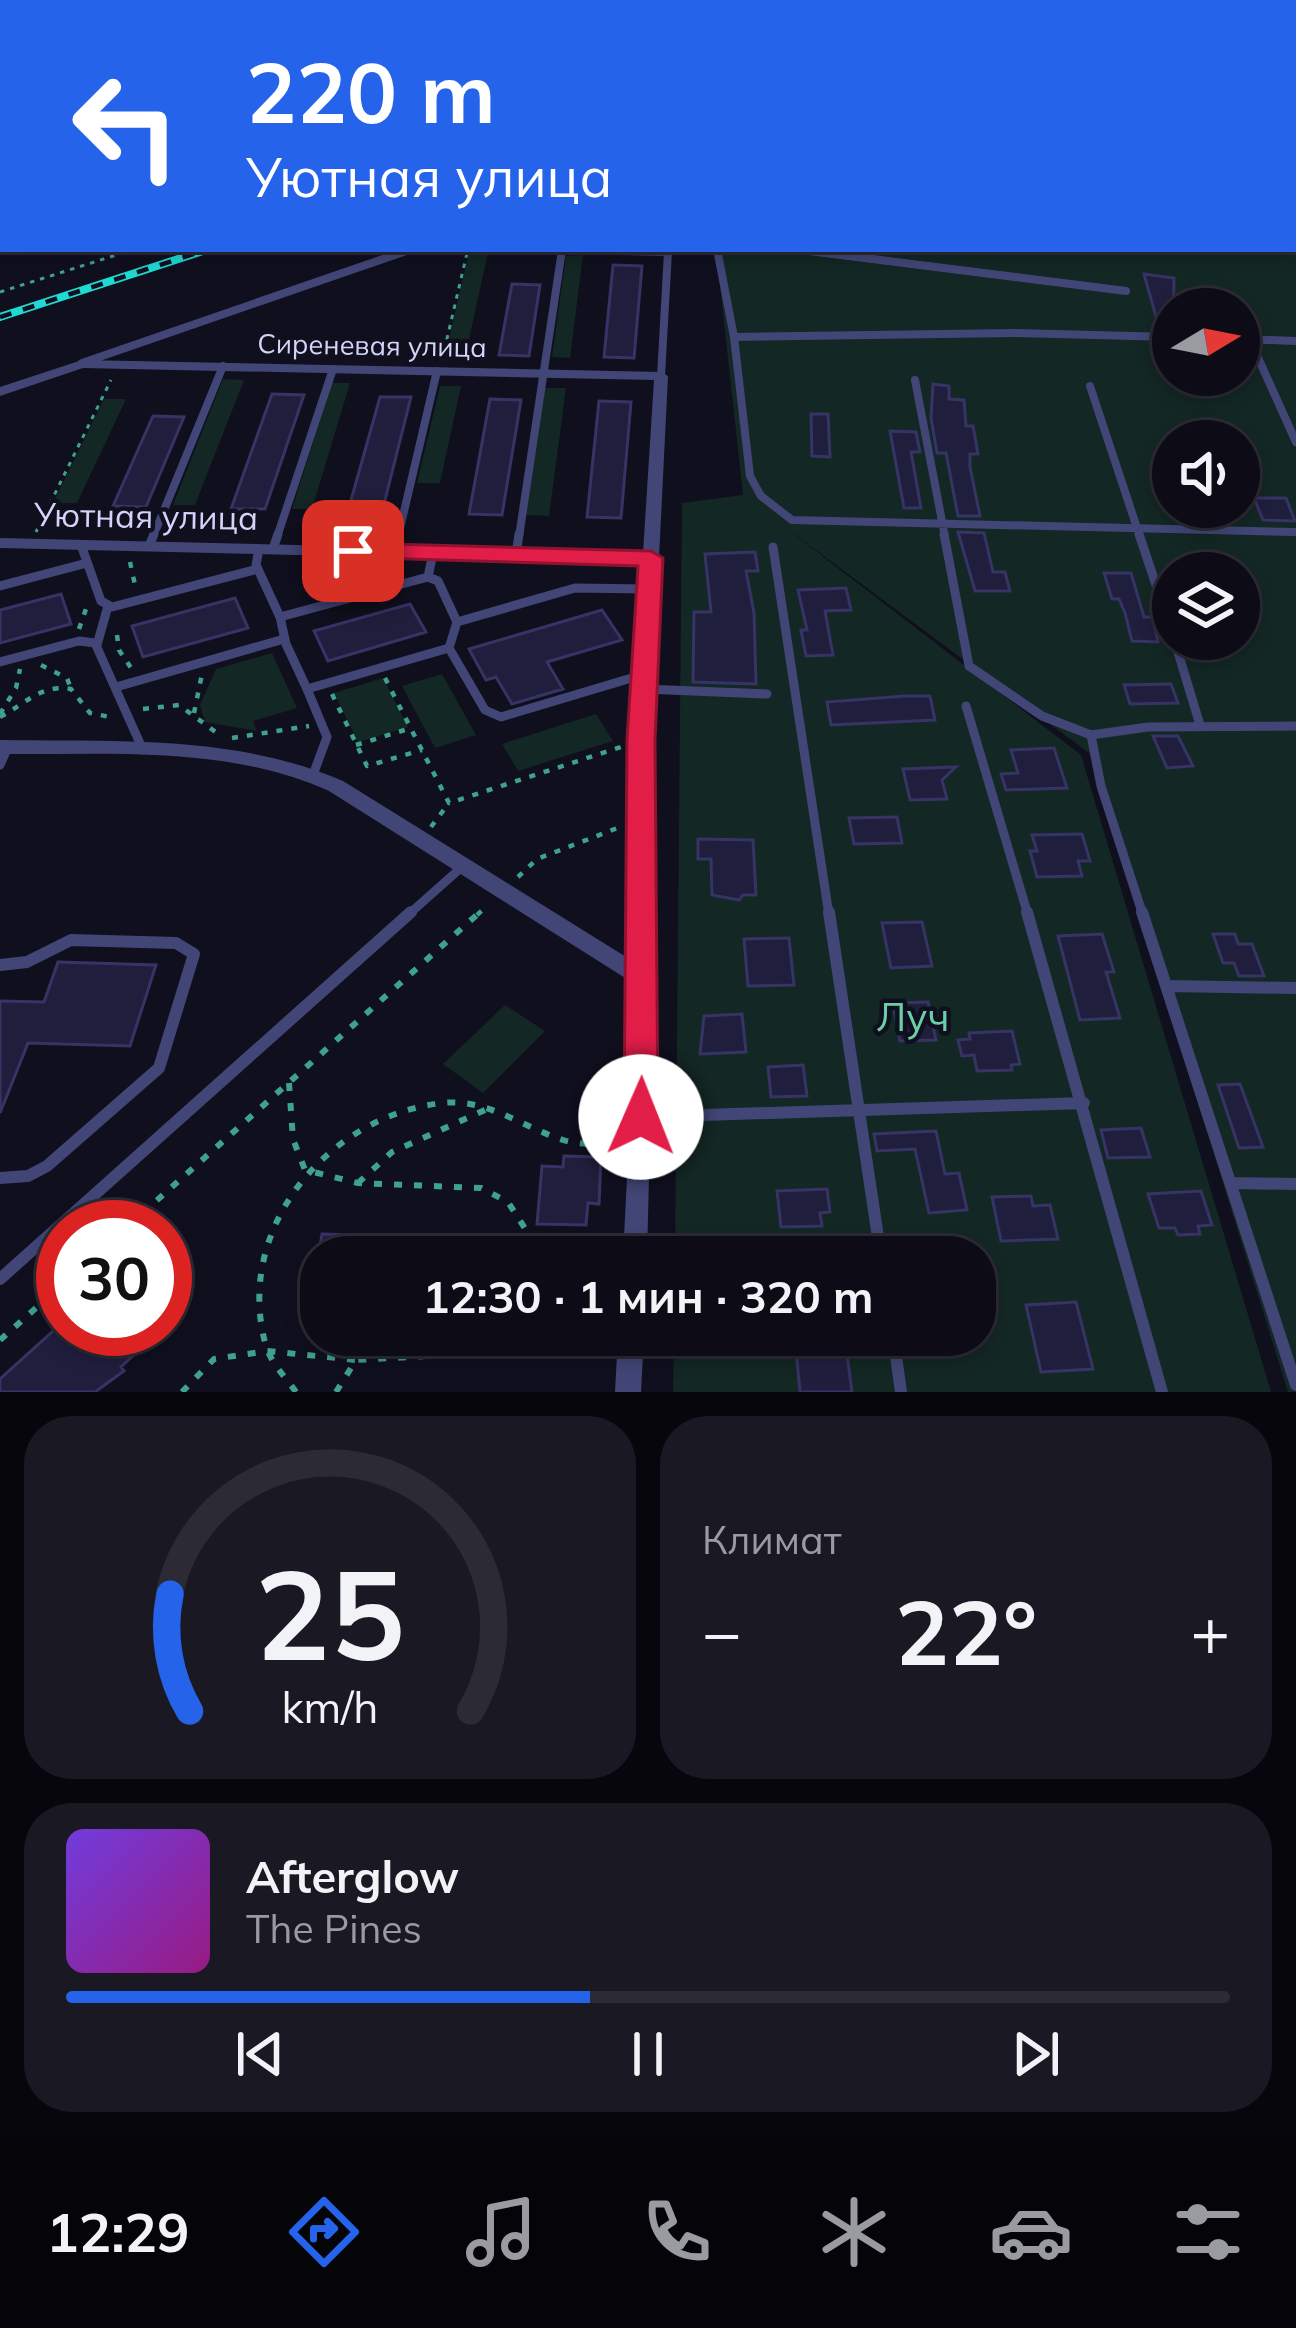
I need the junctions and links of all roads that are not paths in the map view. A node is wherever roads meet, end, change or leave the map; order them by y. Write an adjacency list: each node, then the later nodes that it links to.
1 (403, 252): 12 (lane)
2 (562, 252): 16 (lane)
3 (668, 252): 17 (lane)
4 (718, 252): 7 (lane)
5 (817, 252): 6 (lane)
6 (1126, 290)
7 (734, 337): 8 (lane); 22 (lane)
8 (1152, 337)
9 (1260, 340): 10 (lane)
10 (1296, 341)
11 (1260, 362): 21 (lane)
12 (82, 364): 13 (street, Сиреневая улица); 20 (street, Сиреневая улица)
13 (223, 366): 14 (street, Сиреневая улица); 27 (lane)
14 (333, 369): 15 (street, Сиреневая улица); 29 (lane)
15 (438, 371): 16 (street, Сиреневая улица); 30 (lane)
16 (543, 373): 17 (street, Сиреневая улица); 32 (lane)
17 (661, 376): 33 (street)
18 (915, 380): 22 (lane)
19 (1090, 386): 23 (lane)
20 (0, 392)
21 (1296, 442)
22 (943, 523): 23 (lane); 55 (lane)
23 (1139, 526): 24 (lane); 36 (lane)
24 (1296, 532)
25 (0, 543): 26 (street, Уютная улица)
26 (81, 545): 27 (street, Уютная улица); 34 (lane)
27 (149, 546): 29 (street, Уютная улица)
28 (773, 547): 65 (lane)
29 (266, 549): 30 (street, Уютная улица); 35 (lane)
30 (394, 552): 31 (street, Уютная улица)
31 (433, 553): 32 (street, Уютная улица); 37 (lane)
32 (516, 555): 33 (street, Уютная улица)
33 (651, 558): 39 (street)
34 (87, 563): 38 (lane); 40 (lane)
35 (258, 569): 40 (lane); 41 (lane)
36 (1152, 569)
37 (428, 577): 41 (lane); 42 (lane)
38 (0, 586)
39 (649, 589): 42 (lane); 48 (street)
40 (108, 606): 44 (lane)
41 (280, 616): 43 (lane)
42 (457, 622): 45 (lane)
43 (284, 639): 49 (lane); 50 (lane)
44 (97, 645): 47 (lane); 49 (lane)
45 (449, 647): 48 (lane); 50 (lane)
46 (1180, 660): 53 (lane)
47 (0, 662)
48 (644, 682): 51 (lane); 61 (street)
49 (116, 687): 56 (lane)
50 (307, 689): 58 (lane)
51 (767, 694)
52 (966, 706): 64 (lane)
53 (1200, 725): 54 (lane); 55 (lane)
54 (1296, 726)
55 (1091, 735): 62 (lane)
56 (144, 752): 57 (street); 58 (street)
57 (3, 753)
58 (313, 775): 59 (street)
59 (464, 866): 61 (street); 72 (lane)
60 (0, 964): 67 (lane)
61 (643, 978): 66 (street)
62 (1167, 986): 63 (lane); 68 (lane)
63 (1296, 988)
64 (1084, 1103): 65 (lane); 78 (lane)
65 (859, 1111): 66 (lane); 71 (lane)
66 (641, 1129): 70 (street)
67 (0, 1178)
68 (1231, 1183): 69 (lane); 75 (lane)
69 (1296, 1184)
70 (636, 1236)
71 (878, 1236)
72 (0, 1279)
73 (630, 1356): 76 (street)
74 (896, 1356): 77 (lane)
75 (1296, 1385)
76 (628, 1392)
77 (901, 1392)
78 (1162, 1392)

